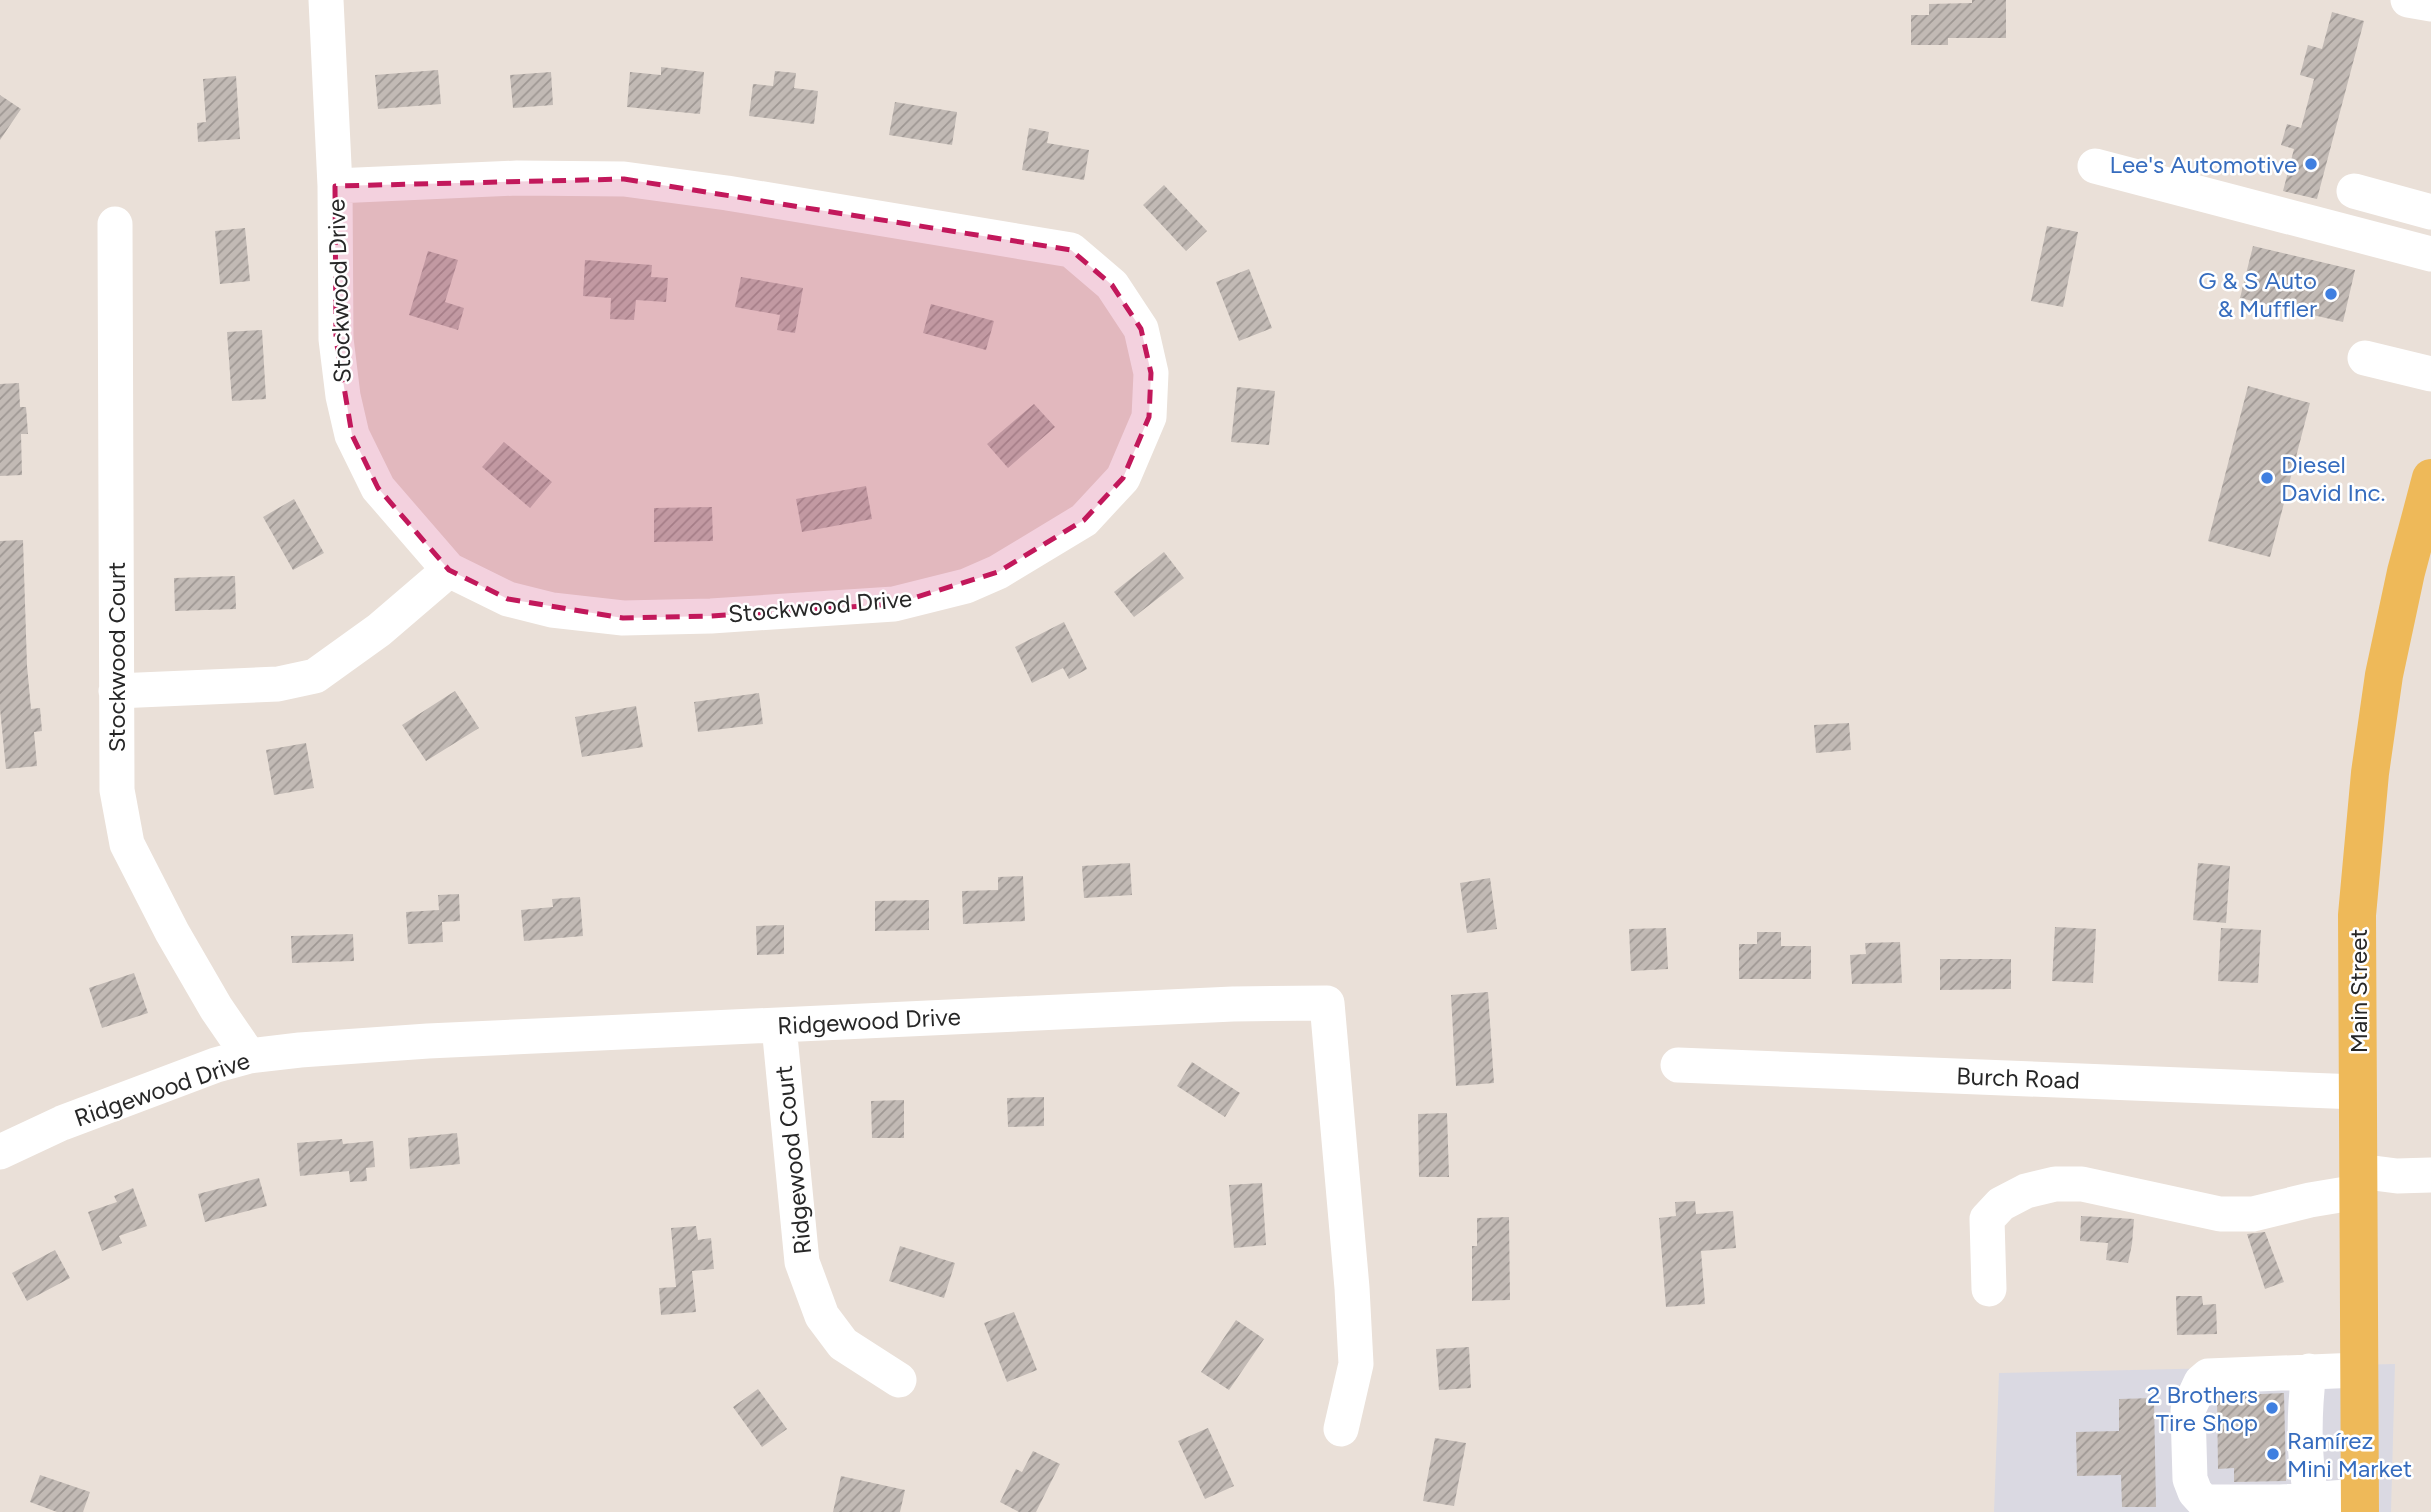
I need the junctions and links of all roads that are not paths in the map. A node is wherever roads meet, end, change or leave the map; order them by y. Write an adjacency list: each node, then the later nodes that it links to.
1 (326, 0): 5 (street, Stockwood Drive)
2 (2408, 0): 3 (street)
3 (2431, 4)
4 (2095, 166): 9 (street)
5 (335, 186): 13 (street, Stockwood Drive); 13 (street, Stockwood Drive)
6 (2354, 191): 7 (street)
7 (2431, 212)
8 (115, 224): 14 (street, Stockwood Court)
9 (2431, 254)
10 (2365, 358): 11 (street)
11 (2431, 374)
12 (2431, 478): 18 (main road, Main Street)
13 (449, 570): 14 (street)
14 (116, 691): 16 (street, Stockwood Court)
15 (779, 1026): 16 (street, Ridgewood Drive); 25 (street, Ridgewood Court); 26 (street, Ridgewood Drive)
16 (250, 1056): 19 (street, Ridgewood Drive)
17 (1678, 1065): 18 (street, Burch Road)
18 (2358, 1092): 21 (main road, Main Street)
19 (0, 1152)
20 (2431, 1175): 21 (street)
21 (2358, 1182): 22 (street); 23 (main road, Main Street)
22 (1989, 1289)
23 (2359, 1370): 24 (street); 28 (main road, Main Street)
24 (2309, 1371): 27 (street); 27 (street)
25 (899, 1380)
26 (1341, 1429)
27 (2312, 1500): 28 (street)
28 (2360, 1504)

